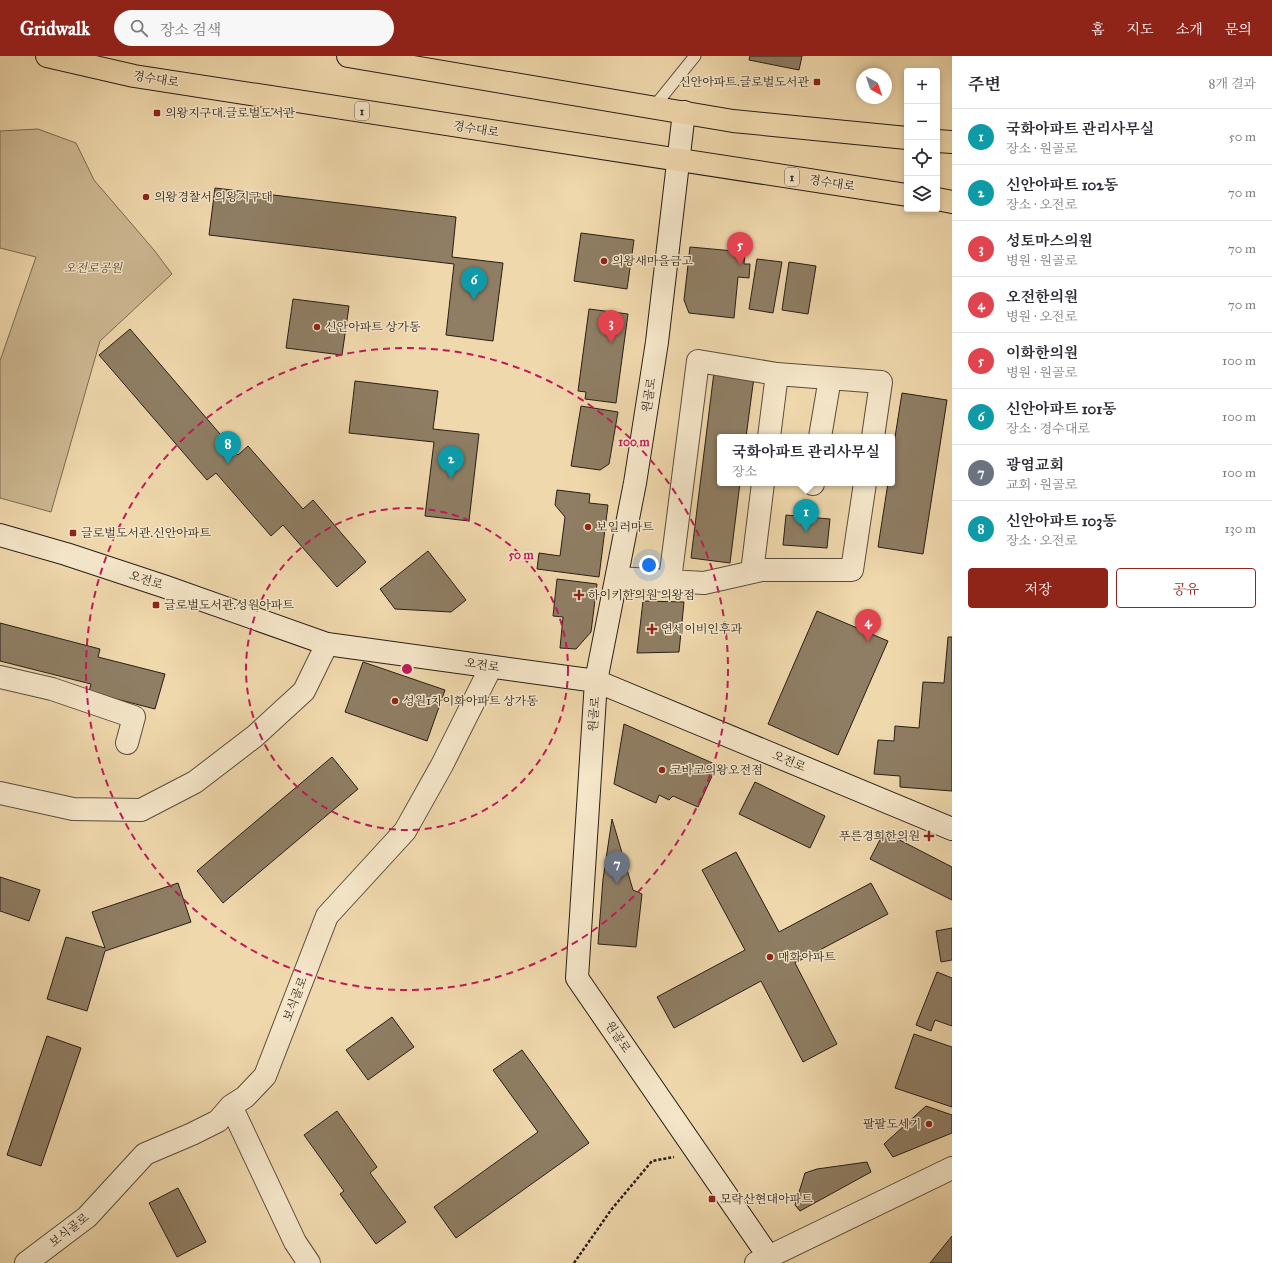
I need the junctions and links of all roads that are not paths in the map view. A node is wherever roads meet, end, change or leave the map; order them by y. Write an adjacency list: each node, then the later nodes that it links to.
1 (47, 56): 9 (main road, 경수대로 / 1)
2 (348, 56): 4 (main road)
3 (695, 56): 4 (lane)
4 (653, 108): 5 (main road)
5 (684, 112): 6 (main road); 9 (street, 원골로)
6 (904, 138)
7 (940, 141): 8 (main road)
8 (952, 142)
9 (678, 160): 10 (main road, 경수대로 / 1); 22 (street, 원골로)
10 (904, 195)
11 (940, 200): 12 (main road)
12 (952, 202)
13 (777, 374): 14 (street); 15 (street); 23 (street)
14 (830, 378): 16 (street); 17 (street)
15 (769, 434)
16 (821, 434)
17 (873, 434)
18 (763, 486): 21 (street)
19 (865, 486): 21 (street)
20 (0, 535): 24 (street, 오전로)
21 (752, 572): 23 (street)
22 (616, 578): 23 (street); 27 (street, 원골로)
23 (670, 580)
24 (327, 644): 25 (street, 오전로); 29 (street)
25 (491, 667): 27 (street, 오전로); 31 (street, 보식골로)
26 (0, 677): 28 (street)
27 (596, 680): 30 (street, 오전로); 33 (street, 원골로)
28 (127, 744)
29 (0, 793)
30 (952, 829)
31 (231, 1106): 34 (street, 보식골로); 35 (street)
32 (952, 1168): 33 (street)
33 (764, 1261)
34 (26, 1263)
35 (309, 1263)

